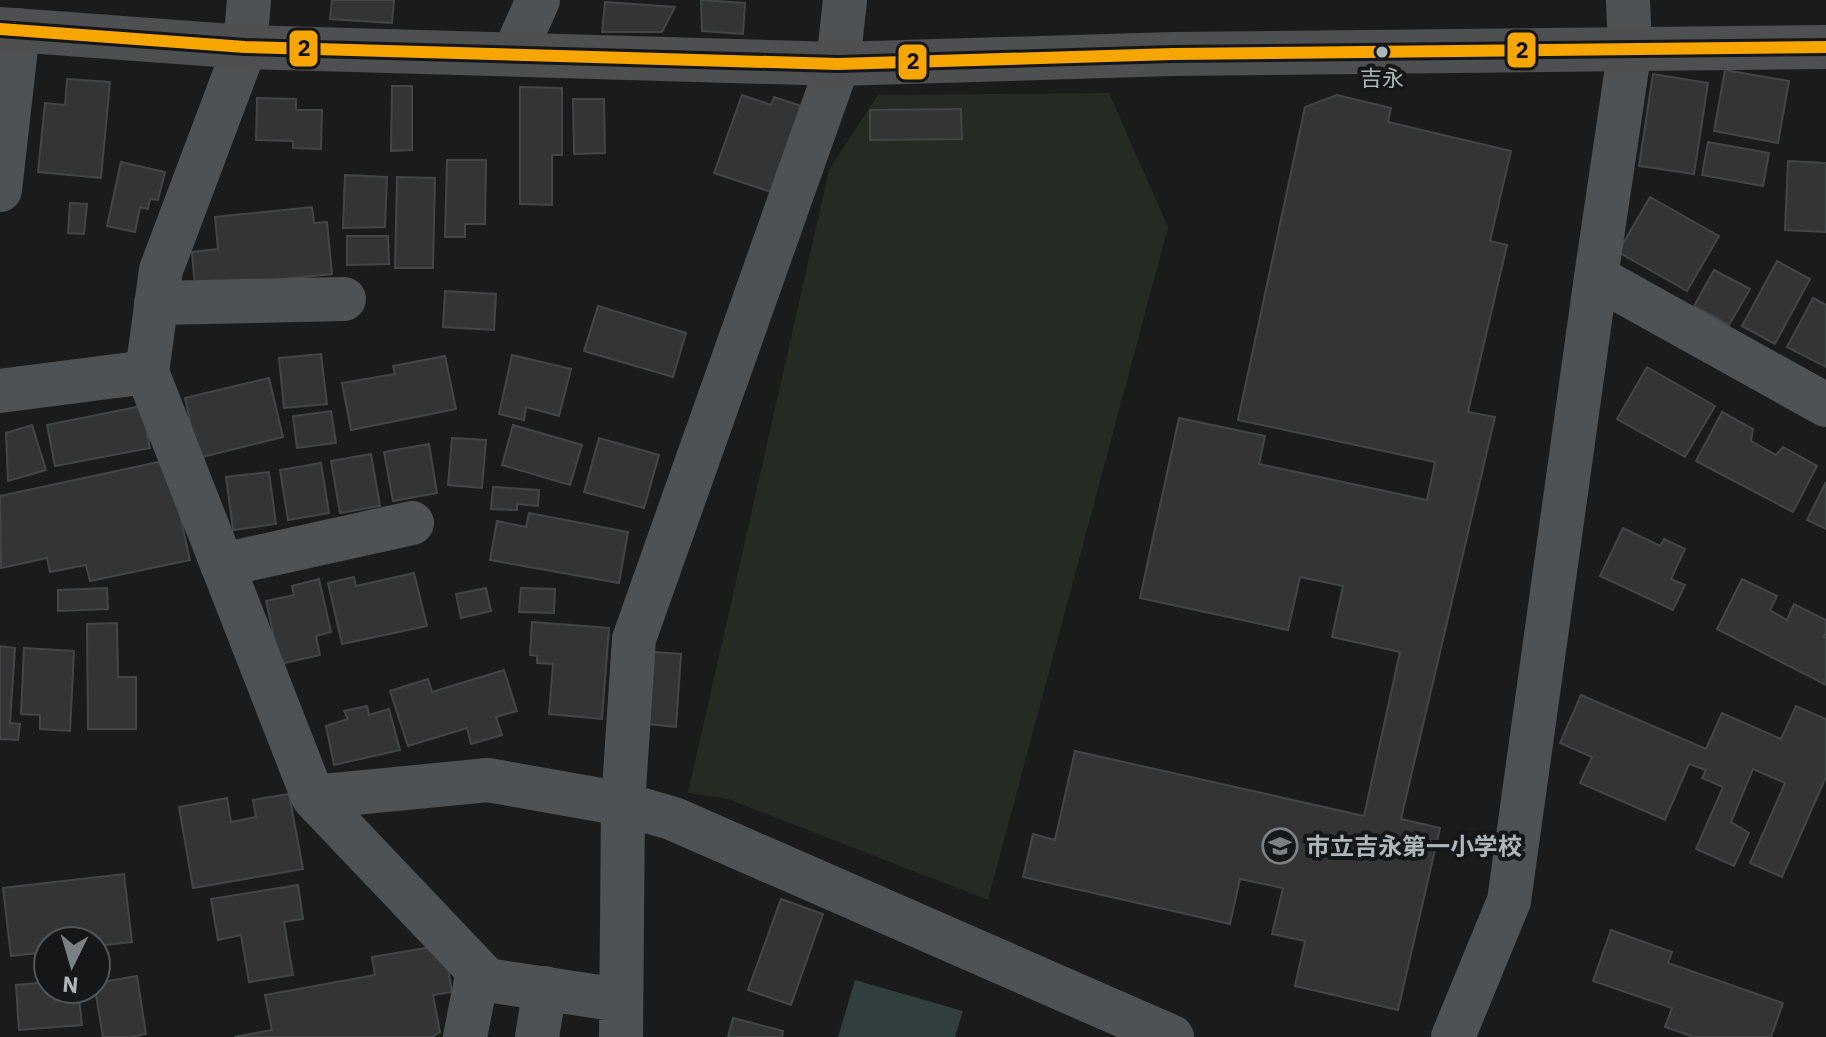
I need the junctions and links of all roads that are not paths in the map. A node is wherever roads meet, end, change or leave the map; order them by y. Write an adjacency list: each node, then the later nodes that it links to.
1 (249, 0): 6 (street)
2 (538, 0): 9 (street)
3 (845, 0): 10 (street)
4 (1628, 0): 8 (street)
5 (9, 30): 6 (main road); 11 (street)
6 (245, 47): 9 (main road); 14 (street)
7 (1826, 47): 8 (main road)
8 (1630, 48): 10 (main road); 12 (street)
9 (514, 54): 10 (main road)
10 (838, 64): 21 (street)
11 (0, 190)
12 (1596, 277): 17 (street); 29 (street)
13 (344, 299): 14 (street)
14 (156, 303): 15 (street)
15 (147, 372): 16 (street); 19 (street)
16 (0, 391)
17 (1826, 405)
18 (412, 523): 19 (street)
19 (222, 565): 20 (street)
20 (313, 797): 21 (street); 22 (street)
21 (623, 804): 24 (street); 25 (street)
22 (478, 971): 23 (street); 26 (street)
23 (545, 988): 24 (street); 27 (street)
24 (620, 1018)
25 (1128, 1028): 28 (street)
26 (465, 1037)
27 (537, 1037)
28 (1172, 1037)
29 (1453, 1037)

